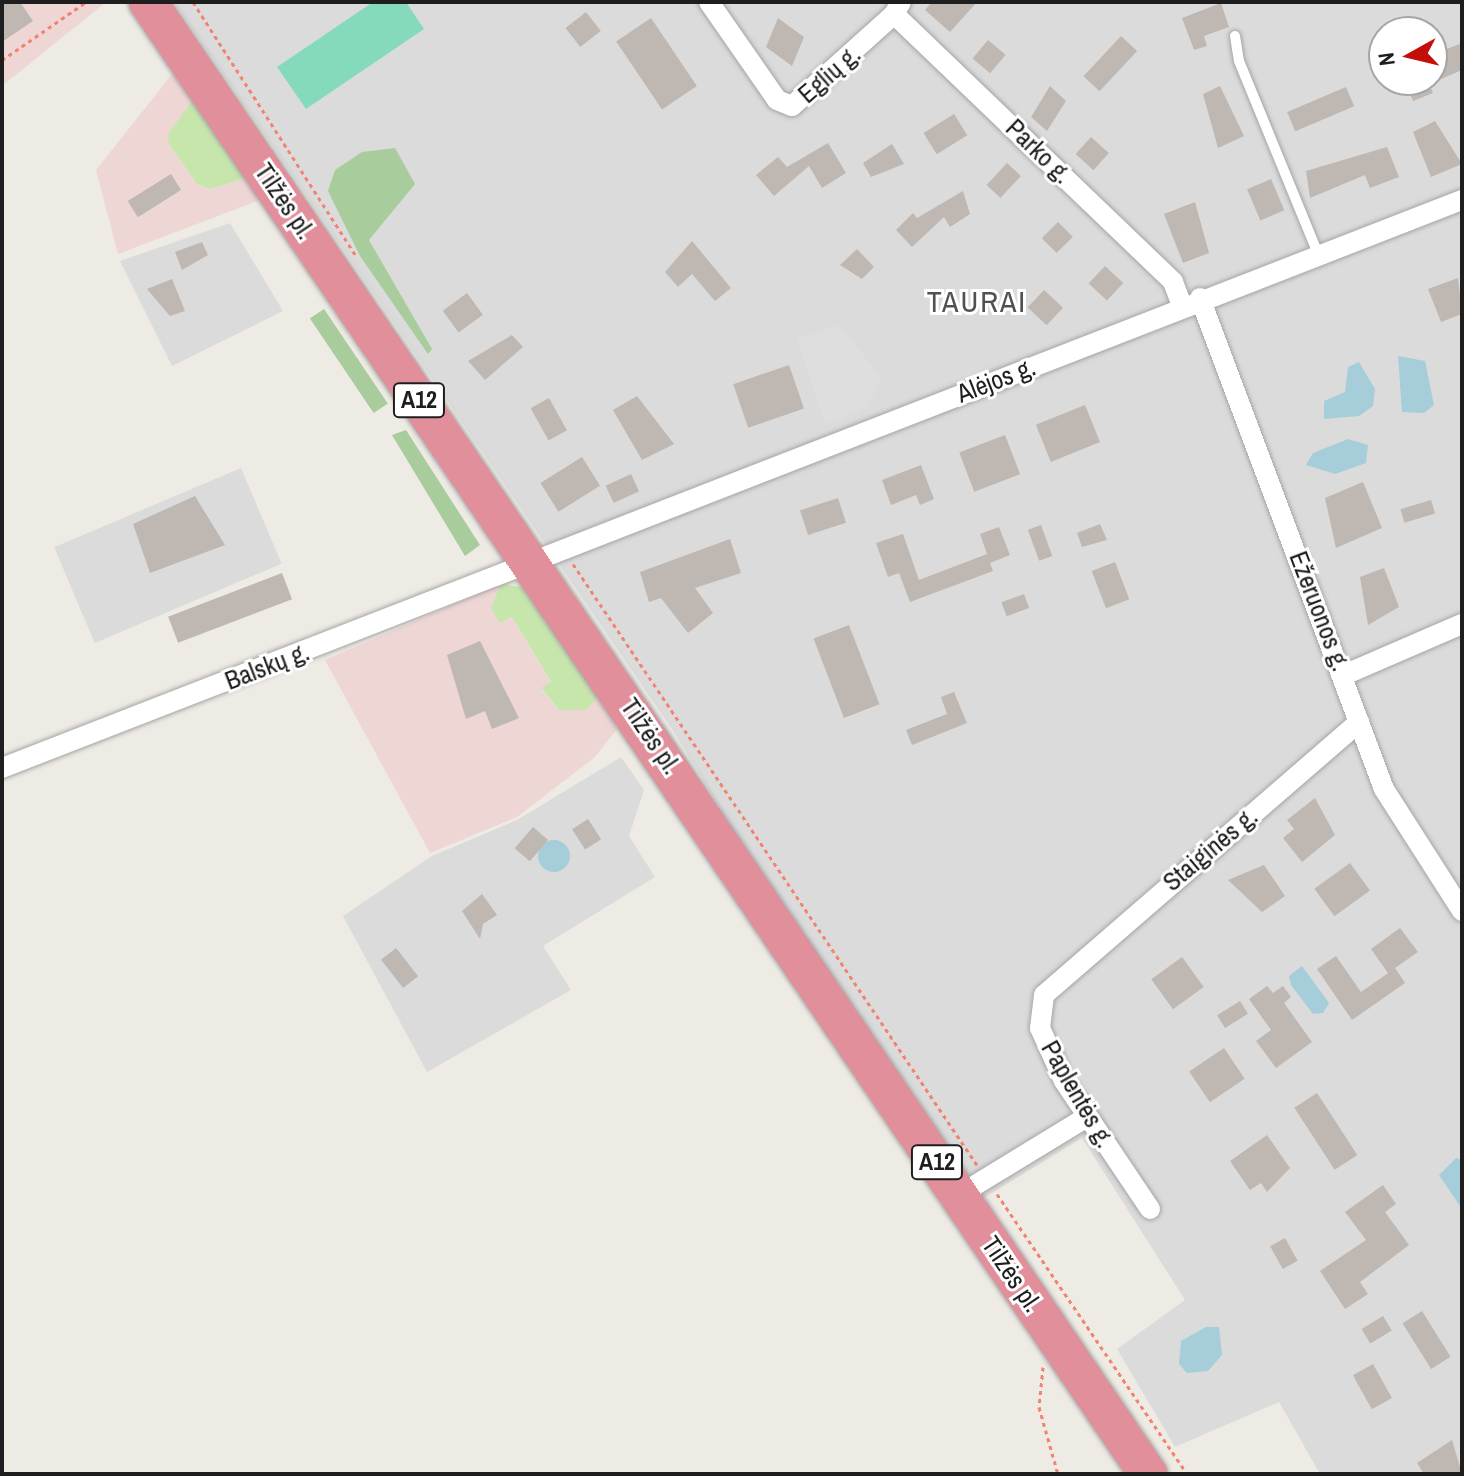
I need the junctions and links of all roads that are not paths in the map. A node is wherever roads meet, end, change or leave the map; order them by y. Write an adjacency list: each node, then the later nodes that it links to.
1 (148, 2): 8 (highway, Tilžės pl. / A12)
2 (709, 2): 3 (street, Eglių g.)
3 (898, 8): 7 (street, Parko g.)
4 (1235, 36): 6 (lane)
5 (1462, 200): 6 (street, Alėjos g.)
6 (1318, 254): 7 (street, Alėjos g.)
7 (1191, 302): 8 (street, Alėjos g.); 10 (street, Ežeruonos g.)
8 (546, 552): 12 (street, Balskų g.); 16 (highway, Tilžės pl. / A12)
9 (1462, 624): 10 (street)
10 (1344, 675): 11 (street, Ežeruonos g.)
11 (1359, 722): 13 (street, Ežeruonos g.); 14 (street, Staiginės g.)
12 (2, 768)
13 (1462, 911)
14 (1061, 976): 15 (street, Paplentės g.)
15 (1087, 1117): 16 (street); 17 (street, Paplentės g.)
16 (973, 1187): 18 (highway, Tilžės pl. / A12)
17 (1150, 1209)
18 (1148, 1474)

